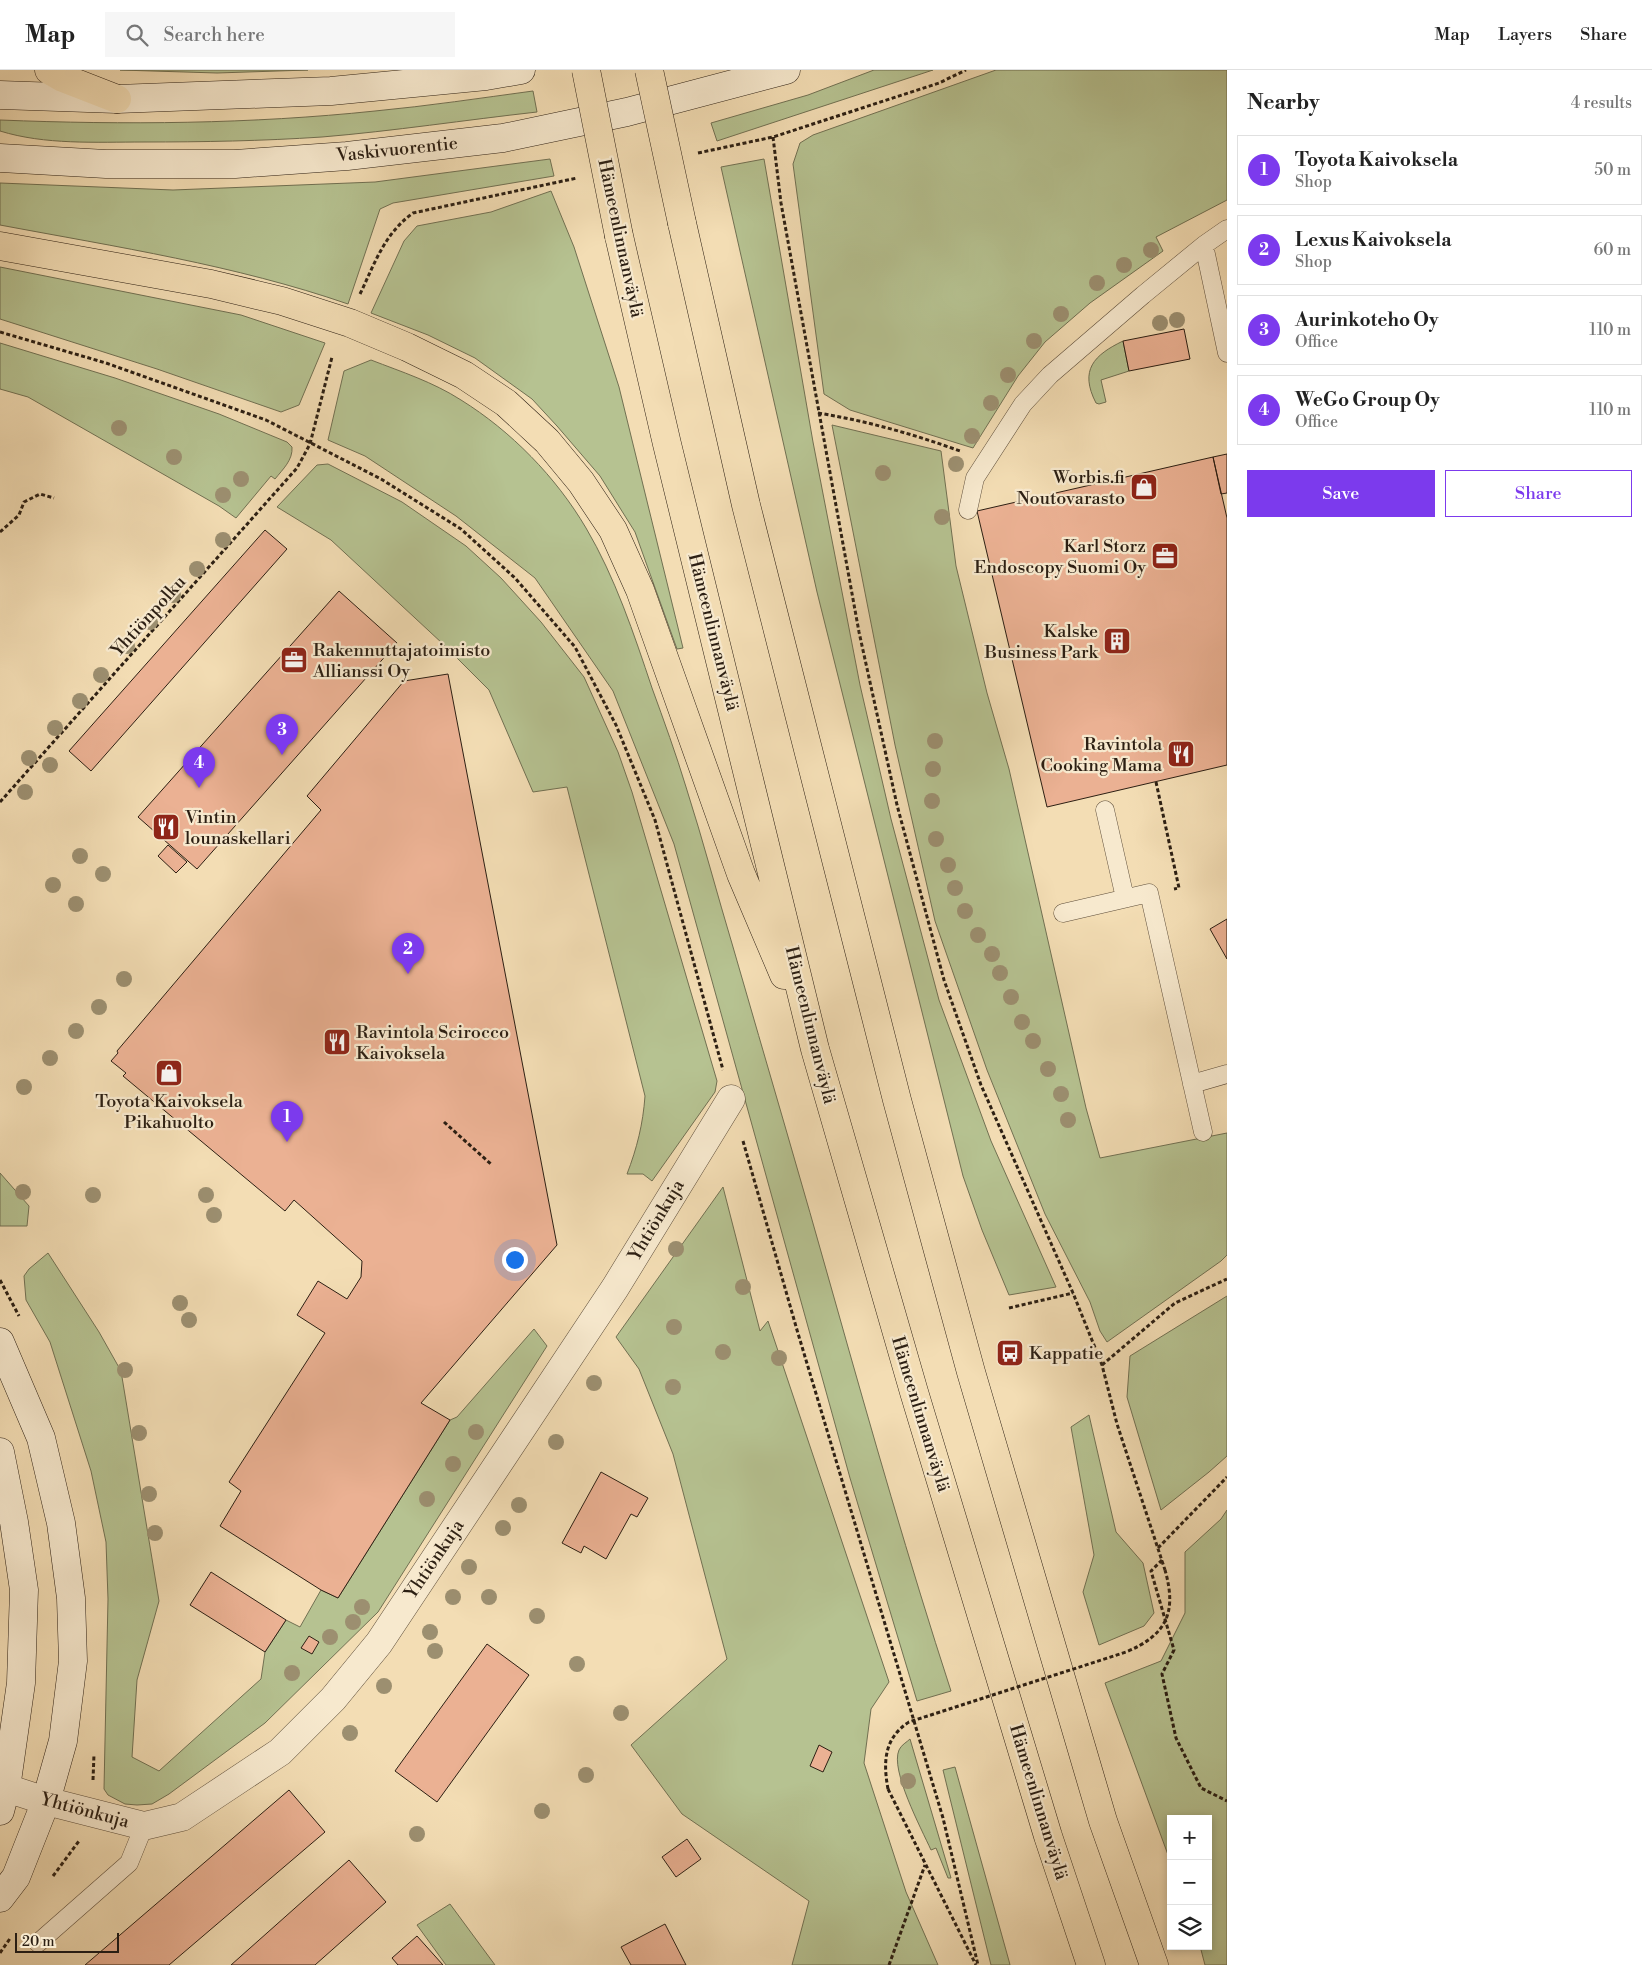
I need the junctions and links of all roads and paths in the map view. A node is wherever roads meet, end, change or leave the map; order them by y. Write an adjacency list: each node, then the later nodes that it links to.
1 (49, 70): 8 (highway)
2 (520, 70): 8 (main road)
3 (586, 70): 32 (highway, Hämeenlinnanväylä, bridge)
4 (649, 70): 58 (highway, bridge)
5 (786, 70): 11 (main road, Vaskivuorentie)
6 (966, 70): 9 (path)
7 (0, 95): 8 (main road)
8 (118, 99)
9 (773, 136): 10 (path); 20 (path)
10 (695, 153)
11 (0, 158)
12 (578, 178): 16 (path)
13 (1227, 229): 14 (lane)
14 (1204, 245): 18 (lane); 22 (lane)
15 (0, 246): 32 (highway)
16 (358, 298)
17 (0, 332): 21 (path)
18 (1227, 353)
19 (332, 357): 21 (path, Yhtiönpolku)
20 (818, 413): 22 (path); 40 (path)
21 (310, 444): 27 (path, Yhtiönpolku)
22 (986, 462): 24 (lane)
23 (54, 498): 25 (path)
24 (968, 510)
25 (0, 532)
26 (1156, 782): 29 (path)
27 (0, 802)
28 (1105, 810): 30 (lane)
29 (1174, 864)
30 (1125, 898): 31 (lane); 34 (lane)
31 (1063, 913)
32 (816, 1049): 57 (highway, Hämeenlinnanväylä)
33 (1227, 1074): 34 (lane)
34 (1192, 1084): 37 (lane)
35 (731, 1099): 51 (main road, Yhtiönkuja)
36 (444, 1122): 38 (path)
37 (1203, 1132)
38 (492, 1165)
39 (1227, 1278): 43 (path)
40 (1073, 1293): 41 (path); 43 (path)
41 (1009, 1308)
42 (2, 1352): 50 (main road)
43 (1102, 1365): 46 (path)
44 (0, 1452): 48 (main road)
45 (1227, 1477): 46 (path)
46 (1158, 1548): 47 (path)
47 (1162, 1560): 49 (path); 52 (path, bridge)
48 (3, 1799): 50 (main road, Yhtiönkuja)
49 (1227, 1800)
50 (46, 1801): 51 (main road, Yhtiönkuja); 53 (main road)
51 (144, 1826): 54 (lane)
52 (926, 1864): 55 (path); 56 (path)
53 (0, 1898)
54 (38, 1943)
55 (889, 1965)
56 (976, 1965)
57 (1091, 1965)
58 (1154, 1965)

